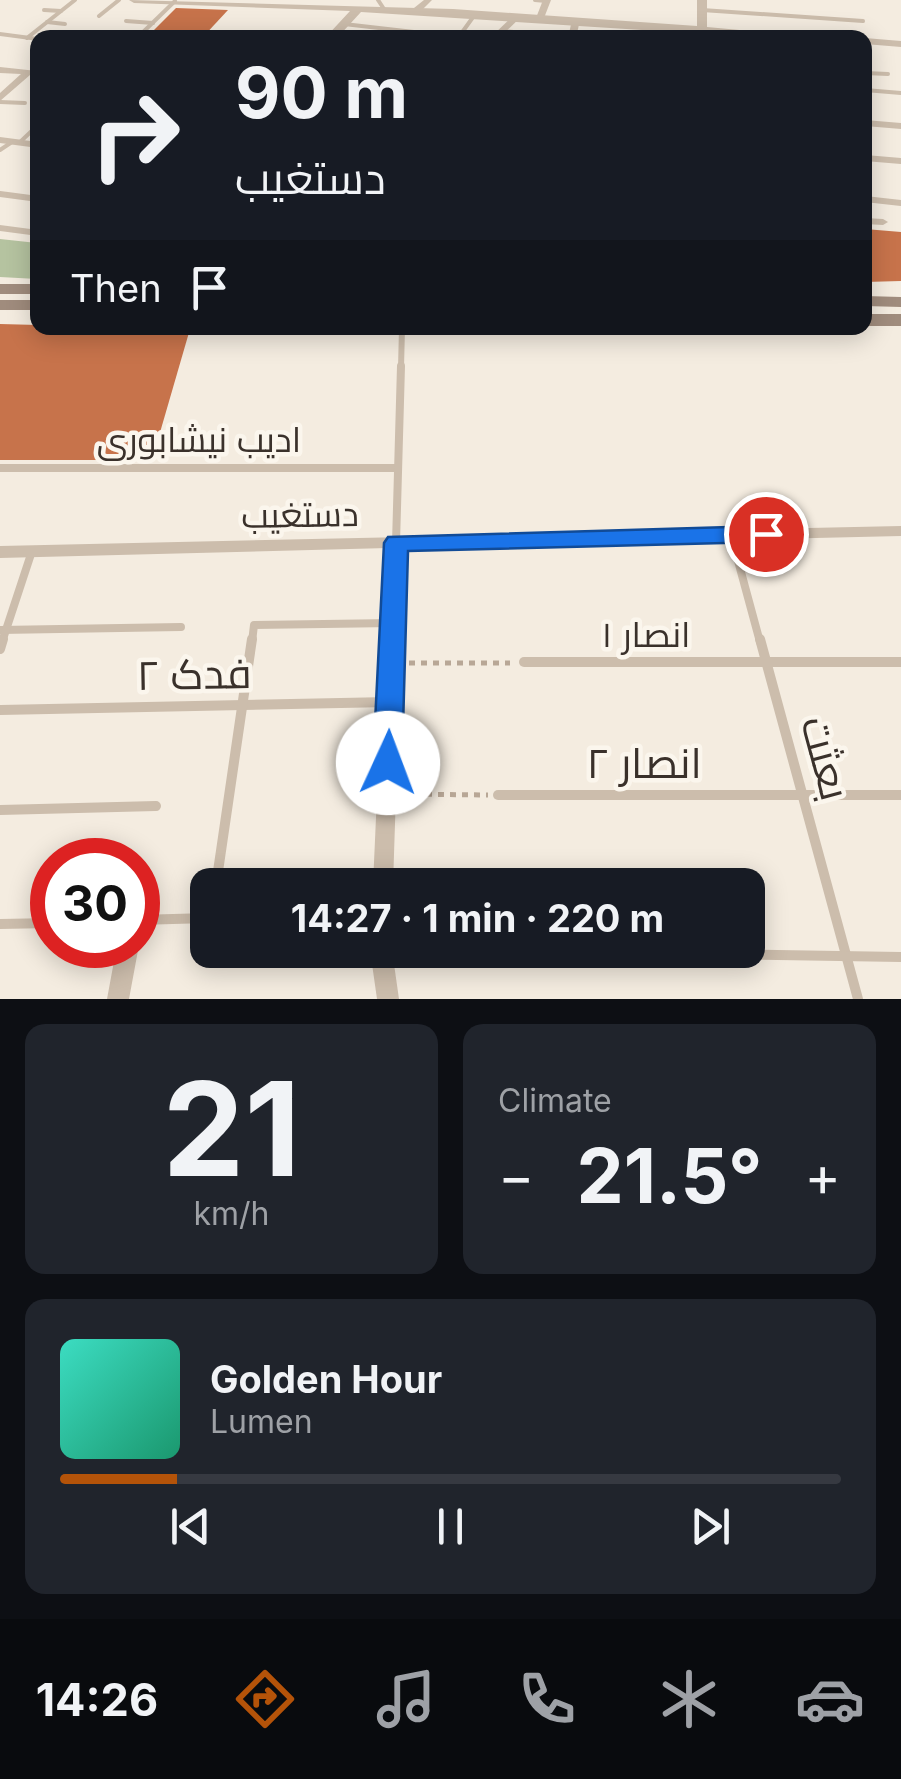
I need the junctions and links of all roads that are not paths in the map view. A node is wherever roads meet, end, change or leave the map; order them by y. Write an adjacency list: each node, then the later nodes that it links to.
1 (74, 0): 17 (lane)
2 (119, 0): 19 (lane)
3 (134, 0): 4 (street)
4 (157, 0): 9 (street)
5 (428, 0): 16 (street)
6 (535, 0): 8 (lane)
7 (196, 1): 9 (street); 10 (street)
8 (546, 1): 21 (street)
9 (176, 2): 26 (lane)
10 (241, 2): 11 (street)
11 (342, 4): 14 (street)
12 (381, 4): 14 (street); 16 (street)
13 (702, 5): 24 (lane); 29 (street)
14 (359, 8): 28 (street)
15 (44, 10): 17 (lane)
16 (417, 10): 18 (street)
17 (60, 11): 25 (lane)
18 (476, 13): 20 (street); 34 (lane)
19 (99, 16)
20 (518, 16): 21 (street); 35 (street)
21 (540, 18): 22 (street)
22 (576, 20): 36 (street); 37 (street)
23 (126, 21): 26 (lane)
24 (864, 21)
25 (47, 22): 27 (lane); 30 (lane)
26 (153, 23): 31 (lane)
27 (65, 24)
28 (344, 24): 32 (street); 33 (lane)
29 (702, 29): 38 (street); 39 (street)
30 (40, 30)
31 (146, 30)
32 (338, 30)
33 (396, 30)
34 (464, 30)
35 (499, 30)
36 (574, 30)
37 (656, 30)
38 (692, 30)
39 (712, 30)
40 (0, 34): 41 (street)
41 (30, 38)
42 (872, 42): 43 (street)
43 (901, 44)
44 (30, 70): 45 (street)
45 (2, 71)
46 (872, 73): 48 (lane)
47 (30, 74): 51 (street)
48 (888, 74)
49 (872, 91): 50 (lane)
50 (901, 93)
51 (0, 100): 52 (lane)
52 (25, 104)
53 (872, 124): 54 (street)
54 (901, 126)
55 (10, 142): 56 (lane)
56 (0, 150)
57 (872, 159): 58 (lane)
58 (901, 162)
59 (0, 194): 60 (lane)
60 (30, 197)
61 (872, 200): 62 (lane)
62 (901, 203)
63 (872, 221): 64 (street)
64 (883, 222)
65 (0, 228): 66 (street)
66 (30, 232)
67 (30, 292): 70 (main road)
68 (872, 301): 69 (main road)
69 (901, 302)
70 (2, 304): 71 (main road)
71 (30, 305)
72 (872, 320): 73 (main road)
73 (901, 320)
74 (402, 335): 76 (lane)
75 (0, 468): 76 (lane, ادیب نیشابوری)
76 (397, 468): 79 (lane)
77 (901, 531): 78 (street, دستغیب)
78 (732, 535): 79 (street, دستغیب); 87 (lane, بعثت)
79 (396, 543): 81 (street, دستغیب); 82 (street)
80 (0, 552): 81 (street, دستغیب)
81 (32, 552): 84 (lane)
82 (394, 622): 89 (street); 90 (lane)
83 (181, 626): 84 (lane)
84 (3, 630): 85 (lane)
85 (0, 649)
86 (524, 662): 87 (lane, انصار ۱)
87 (766, 662): 88 (lane, انصار ۱); 94 (lane, بعثت)
88 (901, 662)
89 (390, 702): 90 (lane, فدک ۲); 98 (street)
90 (242, 705): 91 (lane, فدک ۲); 97 (lane)
91 (0, 710)
92 (498, 795): 94 (lane, انصار ۲)
93 (901, 795): 94 (lane, انصار ۲)
94 (802, 796): 104 (lane, بعثت)
95 (156, 806): 96 (lane)
96 (0, 810)
97 (218, 868)
98 (384, 868)
99 (160, 919): 100 (lane)
100 (190, 919)
101 (30, 923): 102 (lane)
102 (0, 924)
103 (765, 955): 104 (lane)
104 (846, 956): 105 (lane); 110 (lane, بعثت)
105 (901, 957)
106 (124, 968): 108 (street)
107 (384, 968): 109 (street)
108 (118, 999)
109 (388, 999)
110 (858, 999)

